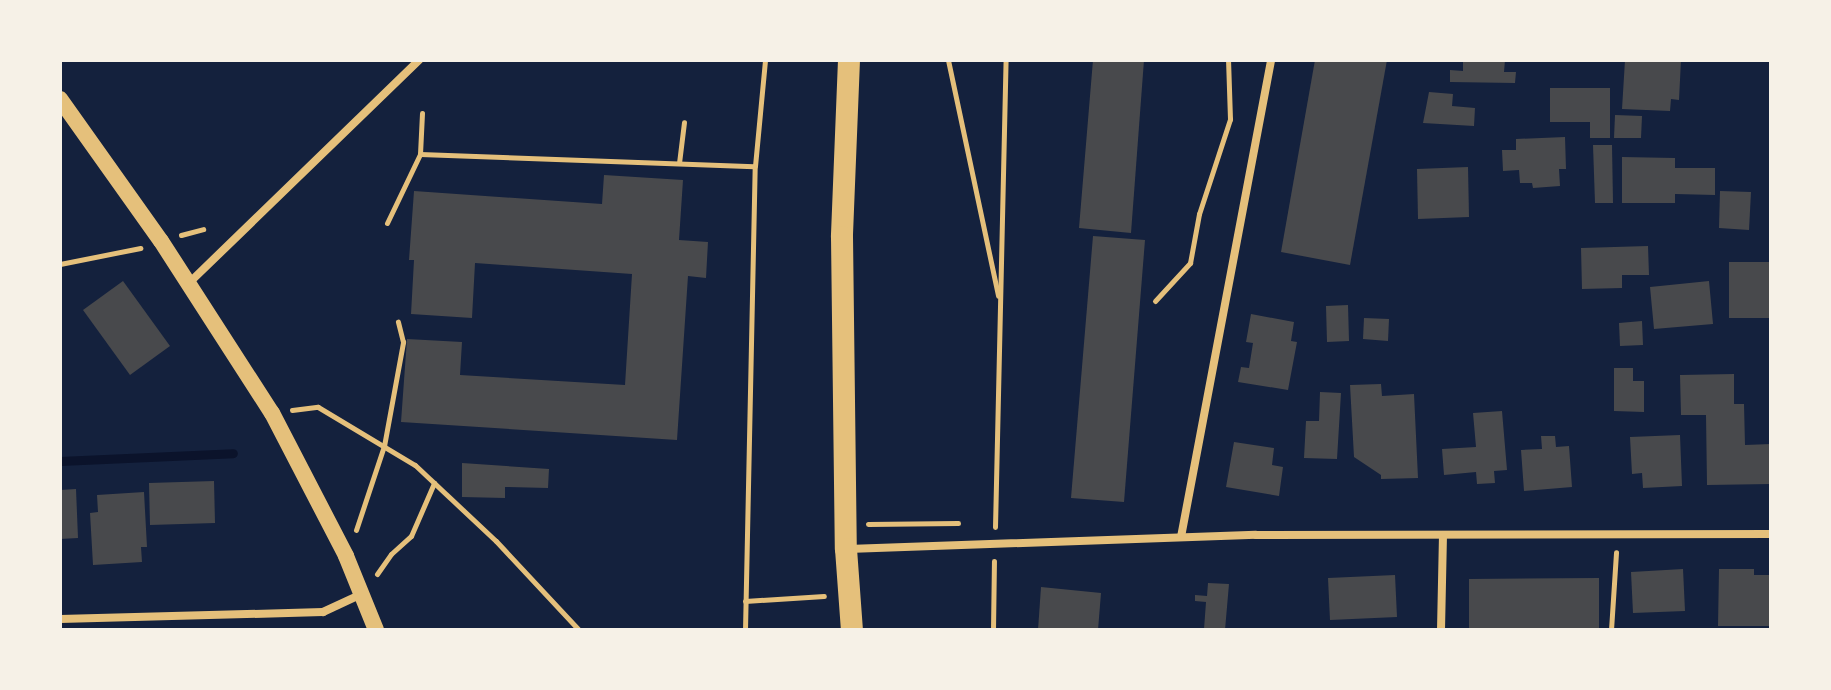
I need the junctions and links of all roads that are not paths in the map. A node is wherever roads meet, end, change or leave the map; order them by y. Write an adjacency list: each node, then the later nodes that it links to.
1 (419, 60): 5 (street)
2 (849, 60): 9 (highway)
3 (1271, 60): 7 (street)
4 (60, 99): 5 (main road)
5 (188, 284): 10 (main road)
6 (1771, 534): 8 (street)
7 (1181, 537): 8 (street); 9 (street)
8 (1443, 537): 14 (street)
9 (846, 549): 13 (highway)
10 (362, 594): 11 (street); 12 (main road)
11 (60, 619)
12 (372, 627)
13 (852, 630)
14 (1441, 630)

